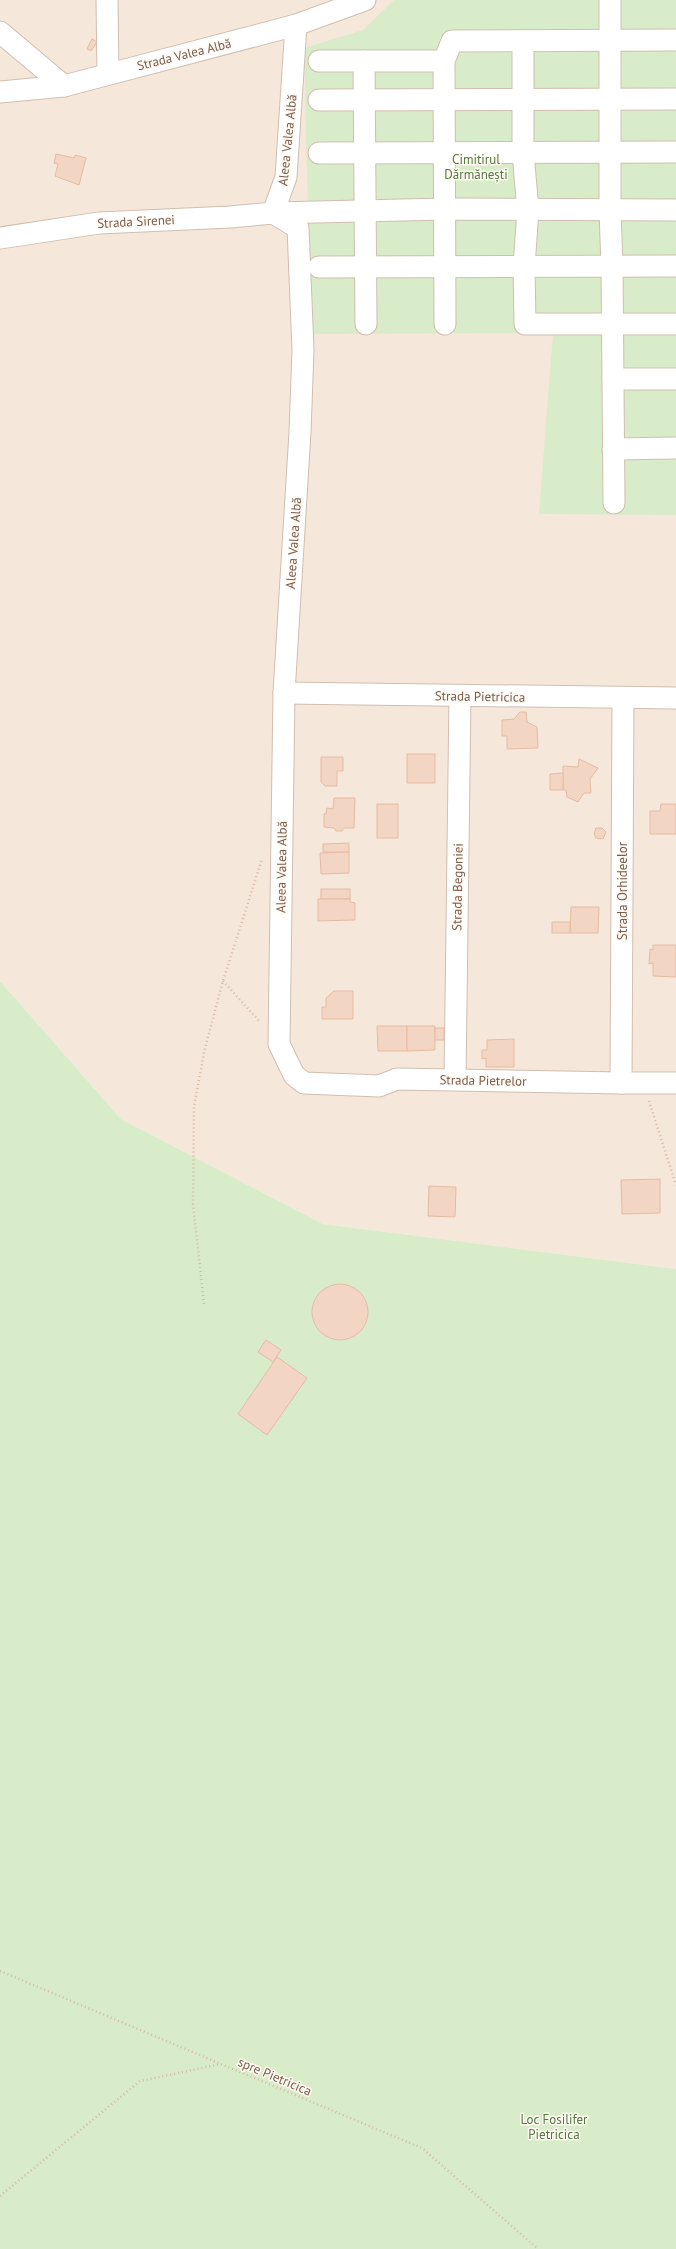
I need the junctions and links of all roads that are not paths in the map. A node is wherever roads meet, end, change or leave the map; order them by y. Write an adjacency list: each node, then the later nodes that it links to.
1 (107, 0): 12 (street)
2 (365, 0): 4 (street, Strada Valea Albă)
3 (610, 0): 6 (street)
4 (296, 25): 12 (street, Strada Valea Albă); 32 (street, Aleea Valea Albă)
5 (0, 32): 13 (street)
6 (611, 40): 7 (street); 8 (street); 15 (street)
7 (676, 40)
8 (523, 41): 11 (street); 20 (street)
9 (319, 61): 10 (street)
10 (364, 61): 11 (street); 18 (street)
11 (444, 61): 19 (street)
12 (108, 74): 13 (street, Strada Valea Albă)
13 (64, 86): 14 (street, Strada Valea Albă)
14 (0, 92)
15 (611, 99): 16 (street); 20 (street); 21 (street)
16 (676, 99)
17 (319, 100): 18 (street)
18 (365, 100): 19 (street); 24 (street)
19 (444, 100): 20 (street); 25 (street)
20 (523, 100): 26 (street)
21 (611, 152): 22 (street); 26 (street); 31 (street)
22 (676, 152)
23 (319, 153): 24 (street)
24 (365, 153): 25 (street); 30 (street)
25 (444, 153): 26 (street); 27 (street)
26 (524, 153): 28 (street)
27 (446, 208): 28 (street, Strada Sirenei); 30 (street, Strada Sirenei); 34 (street)
28 (528, 210): 31 (street, Strada Sirenei); 35 (street)
29 (676, 210): 31 (street, Strada Sirenei)
30 (366, 211): 32 (street, Strada Sirenei); 39 (street)
31 (610, 211): 36 (street)
32 (273, 213): 33 (street, Strada Sirenei); 49 (street, Aleea Valea Albă)
33 (0, 238)
34 (445, 266): 35 (street); 39 (street); 41 (street)
35 (524, 266): 36 (street); 42 (street)
36 (612, 266): 37 (street); 42 (street)
37 (676, 266)
38 (319, 267): 39 (street)
39 (366, 267): 40 (street)
40 (366, 324)
41 (445, 324)
42 (613, 324): 43 (street); 44 (street)
43 (676, 324)
44 (613, 379): 45 (street); 47 (street)
45 (676, 379)
46 (676, 448): 47 (street)
47 (613, 449): 48 (street)
48 (614, 503)
49 (284, 693): 50 (street, Strada Pietricica); 53 (street, Aleea Valea Albă)
50 (460, 696): 51 (street, Strada Pietricica); 54 (street, Strada Begoniei)
51 (623, 698): 52 (street, Strada Pietricica); 56 (street, Strada Orhideelor)
52 (676, 698)
53 (294, 1075): 54 (street, Strada Pietrelor)
54 (455, 1079): 56 (street, Strada Pietrelor)
55 (676, 1083): 56 (street, Strada Pietrelor)
56 (621, 1084)

